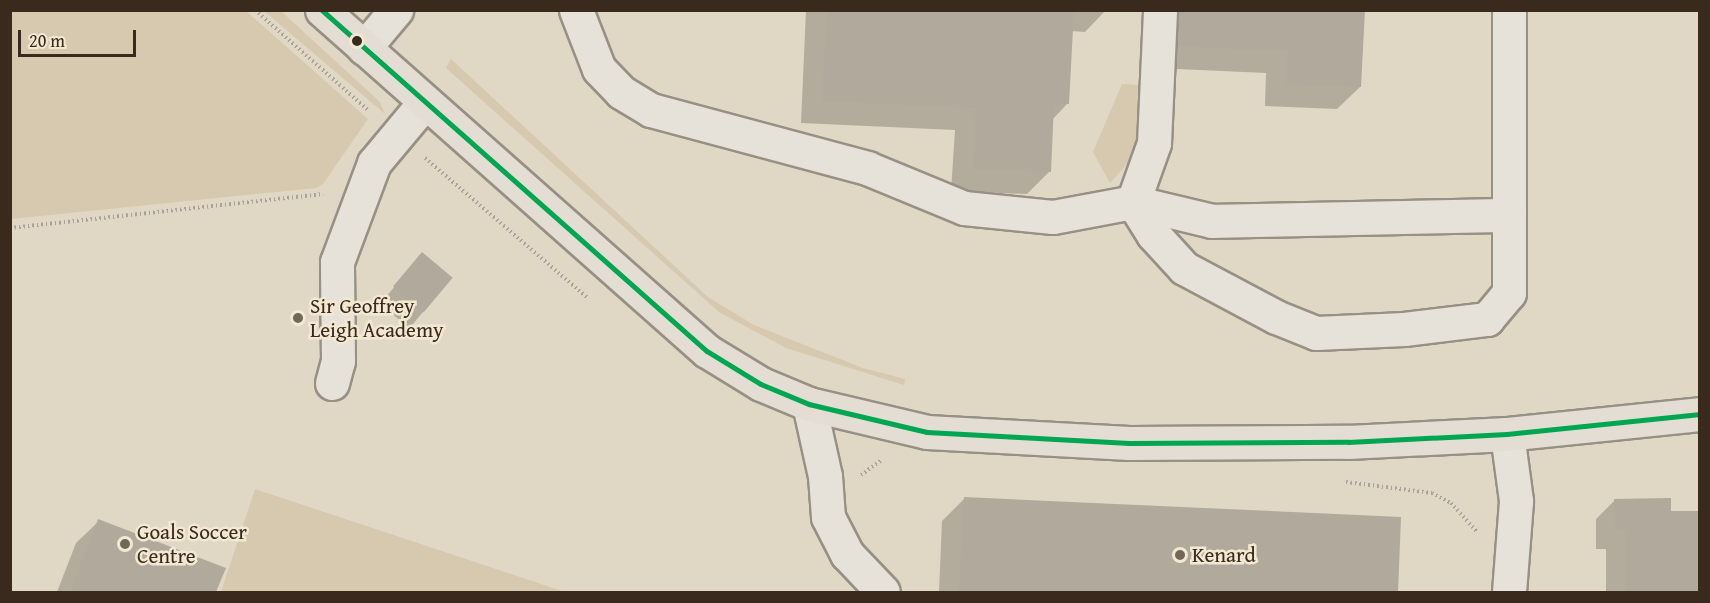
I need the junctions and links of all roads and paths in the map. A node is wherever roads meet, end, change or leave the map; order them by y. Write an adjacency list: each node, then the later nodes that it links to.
1 (255, 10): 9 (path)
2 (322, 10): 7 (main road)
3 (396, 10): 7 (street)
4 (576, 10): 12 (street)
5 (1160, 10): 12 (street)
6 (1509, 10): 13 (street)
7 (364, 48): 8 (main road)
8 (424, 103): 9 (street); 16 (main road)
9 (397, 135): 10 (path); 15 (street)
10 (445, 175)
11 (329, 189): 14 (path)
12 (1133, 202): 13 (street); 13 (street)
13 (1509, 215)
14 (10, 228)
15 (332, 383)
16 (809, 404): 18 (main road); 19 (street)
17 (1700, 414): 18 (main road)
18 (1507, 434): 20 (street)
19 (883, 592)
20 (1509, 592)

